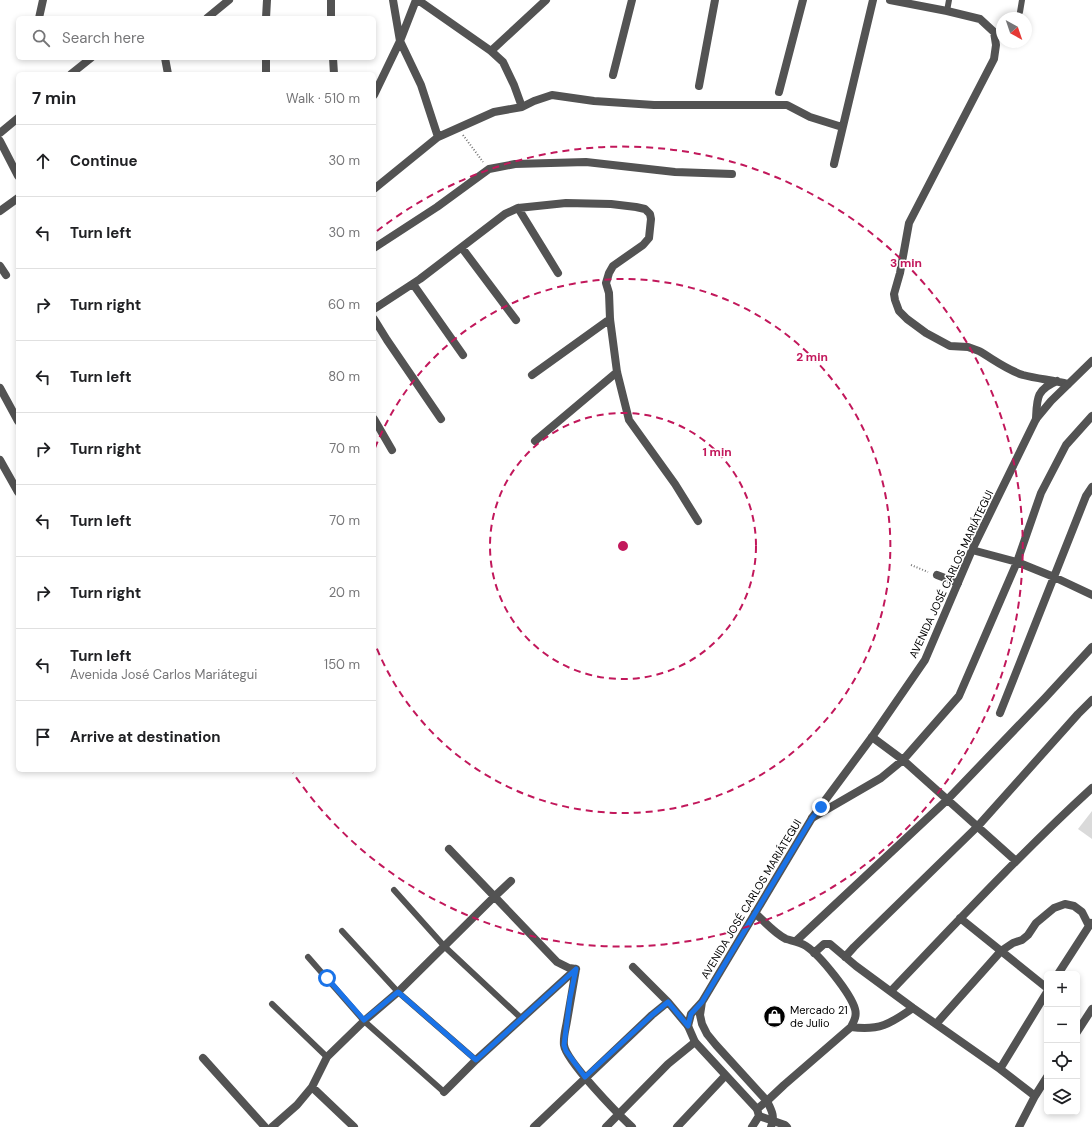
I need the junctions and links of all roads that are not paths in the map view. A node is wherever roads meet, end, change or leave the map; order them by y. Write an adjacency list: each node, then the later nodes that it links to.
1 (43, 0): 17 (street)
2 (230, 0): 18 (street)
3 (267, 0): 19 (street)
4 (330, 0): 20 (street)
5 (394, 0): 21 (street)
6 (417, 0): 21 (street); 22 (street)
7 (546, 0): 22 (street)
8 (632, 0): 31 (street)
9 (715, 0): 32 (street)
10 (803, 0): 34 (street)
11 (873, 0): 37 (street)
12 (890, 0): 15 (street)
13 (949, 0): 15 (lane)
14 (1022, 0): 16 (lane)
15 (947, 10): 62 (street)
16 (1020, 12)
17 (39, 16)
18 (210, 16)
19 (266, 16)
20 (331, 16)
21 (400, 41): 33 (street); 39 (street)
22 (491, 51): 35 (street)
23 (89, 60): 27 (street)
24 (165, 60): 28 (street)
25 (266, 60): 29 (street)
26 (333, 60): 30 (street)
27 (74, 72)
28 (168, 72)
29 (266, 72)
30 (334, 72)
31 (613, 75)
32 (699, 86)
33 (376, 91)
34 (780, 92)
35 (522, 107): 37 (street); 39 (street)
36 (16, 120): 38 (street)
37 (842, 127): 41 (street)
38 (0, 133)
39 (438, 137): 44 (street)
40 (0, 141): 42 (street)
41 (834, 164)
42 (16, 172)
43 (732, 174): 48 (street)
44 (376, 187)
45 (16, 199): 47 (street)
46 (518, 208): 49 (street); 51 (street); 55 (street)
47 (0, 211)
48 (376, 247)
49 (462, 248): 53 (street); 56 (street)
50 (0, 266): 52 (street)
51 (558, 273)
52 (6, 275)
53 (413, 284): 54 (street); 58 (street)
54 (376, 308)
55 (610, 319): 60 (street); 61 (street)
56 (516, 320)
57 (376, 322): 67 (street)
58 (463, 355)
59 (1092, 361): 63 (street, AVENIDA JOSÉ CARLOS MARIÁTEGUI)
60 (617, 372): 70 (street); 75 (street)
61 (532, 375)
62 (1057, 381): 63 (street); 68 (street)
63 (1068, 384): 68 (street, AVENIDA JOSÉ CARLOS MARIÁTEGUI)
64 (0, 388): 66 (street)
65 (1092, 416): 77 (street)
66 (16, 417)
67 (441, 419)
68 (1036, 419): 76 (street, AVENIDA JOSÉ CARLOS MARIÁTEGUI)
69 (376, 422): 71 (street)
70 (535, 440)
71 (392, 450)
72 (0, 460): 74 (street)
73 (1092, 487): 79 (street)
74 (16, 488)
75 (698, 521)
76 (972, 550): 77 (street); 80 (street, AVENIDA JOSÉ CARLOS MARIÁTEGUI)
77 (1017, 562): 79 (street); 86 (street)
78 (937, 575): 80 (street)
79 (1054, 577): 81 (street); 84 (street)
80 (958, 583): 85 (street, AVENIDA JOSÉ CARLOS MARIÁTEGUI)
81 (1092, 595)
82 (1092, 647): 88 (street)
83 (1092, 700): 90 (street)
84 (1000, 713)
85 (872, 737): 86 (street); 89 (street, AVENIDA JOSÉ CARLOS MARIÁTEGUI)
86 (903, 760): 88 (street); 89 (street)
87 (1092, 788): 92 (street)
88 (947, 800): 90 (street); 100 (street)
89 (812, 818): 96 (street, AVENIDA JOSÉ CARLOS MARIÁTEGUI)
90 (978, 826): 92 (street); 105 (street)
91 (449, 850): 95 (street)
92 (1016, 861): 97 (street)
93 (511, 881): 95 (street)
94 (394, 890): 101 (lane)
95 (494, 897): 101 (street); 107 (street)
96 (755, 913): 100 (street); 114 (street, AVENIDA JOSÉ CARLOS MARIÁTEGUI)
97 (960, 918): 102 (street); 110 (street)
98 (1090, 923): 102 (street); 108 (street)
99 (342, 930): 111 (lane)
100 (796, 941): 103 (street)
101 (445, 947): 111 (street); 118 (lane)
102 (1001, 951): 109 (street); 120 (street)
103 (814, 952): 105 (street); 122 (street)
104 (308, 957): 119 (lane)
105 (845, 957): 110 (street)
106 (633, 967): 113 (street)
107 (576, 969): 118 (street); 130 (street)
108 (1060, 971)
109 (1044, 986)
110 (891, 991): 116 (street)
111 (398, 992): 119 (street); 127 (lane)
112 (1044, 997): 128 (street)
113 (668, 1002): 121 (street); 130 (street)
114 (702, 1002): 121 (street, AVENIDA JOSÉ CARLOS MARIÁTEGUI); 135 (street, AVENIDA JOSÉ CARLOS MARIÁTEGUI)
115 (272, 1004): 125 (lane)
116 (913, 1008): 120 (street); 122 (street)
117 (1092, 1009): 123 (street)
118 (522, 1019): 127 (street)
119 (364, 1020): 125 (street); 133 (lane)
120 (936, 1024): 128 (street)
121 (688, 1026): 124 (street)
122 (851, 1026): 135 (street)
123 (1080, 1027)
124 (695, 1042): 129 (street); 137 (street)
125 (327, 1057): 132 (street)
126 (202, 1058): 139 (street)
127 (476, 1060): 133 (street)
128 (1000, 1069): 134 (street)
129 (726, 1076): 136 (street); 145 (street)
130 (585, 1077): 137 (street); 142 (street)
131 (1046, 1079): 134 (street)
132 (312, 1087): 140 (street); 141 (street)
133 (444, 1092)
134 (1035, 1096): 148 (street)
135 (767, 1101): 136 (street); 138 (street, AVENIDA JOSÉ CARLOS MARIÁTEGUI)
136 (758, 1112): 138 (street); 146 (street)
137 (619, 1114): 143 (street); 144 (street)
138 (772, 1124): 147 (street)
139 (265, 1127)
140 (272, 1127)
141 (354, 1127)
142 (534, 1127)
143 (606, 1127)
144 (632, 1127)
145 (677, 1127)
146 (752, 1127)
147 (787, 1127)
148 (1019, 1127)

